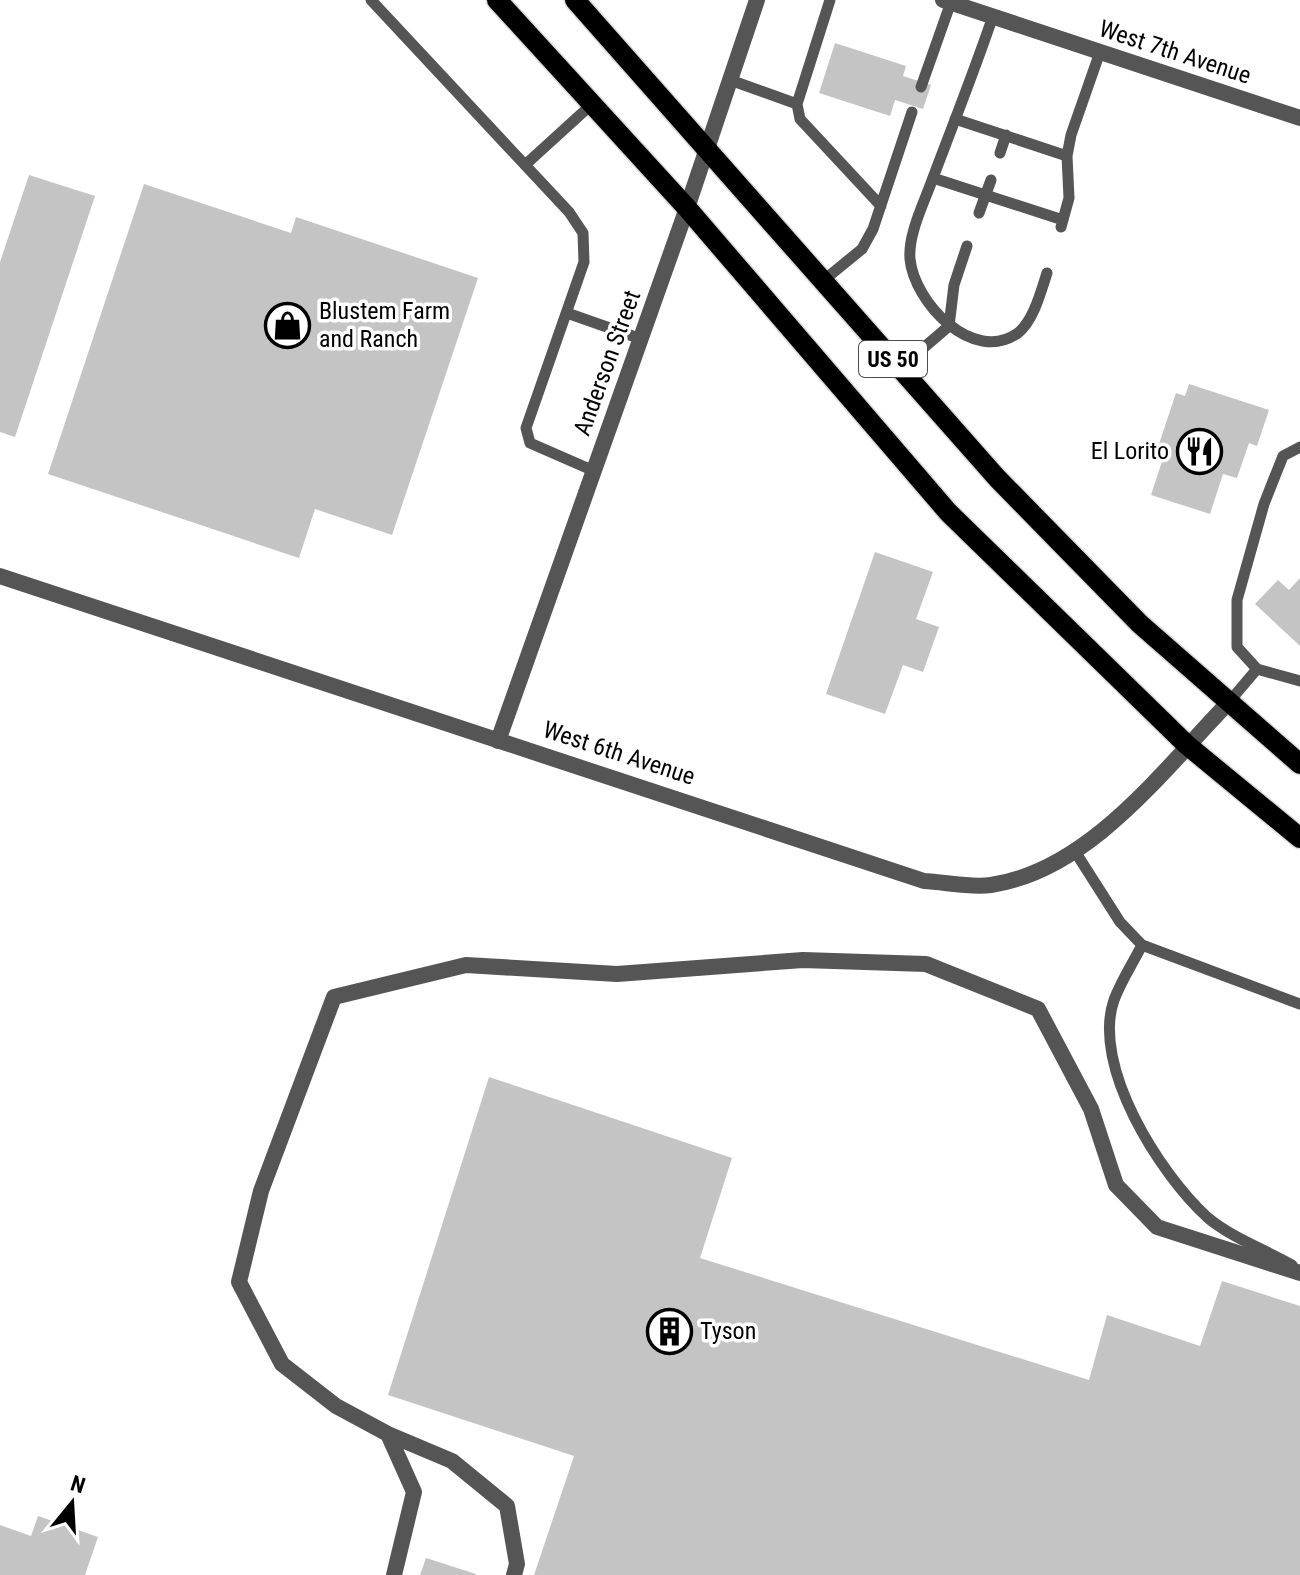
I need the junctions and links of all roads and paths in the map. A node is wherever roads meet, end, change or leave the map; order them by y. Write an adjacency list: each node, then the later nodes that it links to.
1 (371, 0): 20 (lane)
2 (497, 0): 11 (main road, US 50)
3 (575, 0): 17 (main road, US 50)
4 (757, 0): 9 (street, Anderson Street)
5 (830, 0): 12 (lane)
6 (947, 1): 7 (street, West 7th Avenue); 10 (lane)
7 (993, 16): 8 (street, West 7th Avenue); 15 (lane)
8 (1100, 52): 14 (street, West 7th Avenue); 19 (lane)
9 (730, 80): 12 (lane); 17 (street, Anderson Street)
10 (921, 87)
11 (592, 104): 20 (lane); 25 (main road, US 50)
12 (797, 104): 24 (lane)
13 (912, 112): 24 (lane)
14 (1300, 118)
15 (955, 119): 16 (lane); 21 (lane)
16 (1006, 135): 18 (lane); 19 (lane)
17 (708, 147): 25 (street, Anderson Street); 29 (main road, US 50)
18 (1000, 153)
19 (1067, 156): 23 (lane)
20 (525, 165): 30 (lane)
21 (933, 178): 23 (lane); 31 (lane)
22 (991, 180): 23 (lane)
23 (986, 195): 26 (lane)
24 (881, 206): 29 (lane)
25 (687, 208): 32 (street, Anderson Street); 41 (main road, US 50)
26 (979, 213)
27 (967, 246): 31 (lane)
28 (1047, 273): 31 (lane)
29 (824, 280): 33 (main road, US 50)
30 (567, 313): 32 (lane); 35 (lane)
31 (949, 326): 33 (lane)
32 (641, 339): 35 (street, Anderson Street)
33 (900, 368): 39 (main road, US 50)
34 (1300, 447): 37 (lane)
35 (594, 471): 40 (street, Anderson Street)
36 (0, 576): 40 (street, West 6th Avenue)
37 (1257, 669): 38 (lane); 39 (lane)
38 (1300, 681)
39 (1229, 702): 41 (street, West 6th Avenue); 42 (main road, US 50)
40 (498, 741): 44 (street, West 6th Avenue)
41 (1187, 745): 43 (main road, US 50); 44 (street, West 6th Avenue)
42 (1300, 764)
43 (1300, 838)
44 (1076, 853): 45 (lane)
45 (1142, 945): 46 (lane); 47 (lane)
46 (1300, 1004)
47 (1300, 1271): 48 (street)
48 (388, 1434): 49 (street); 50 (street)
49 (394, 1575)
50 (514, 1575)

